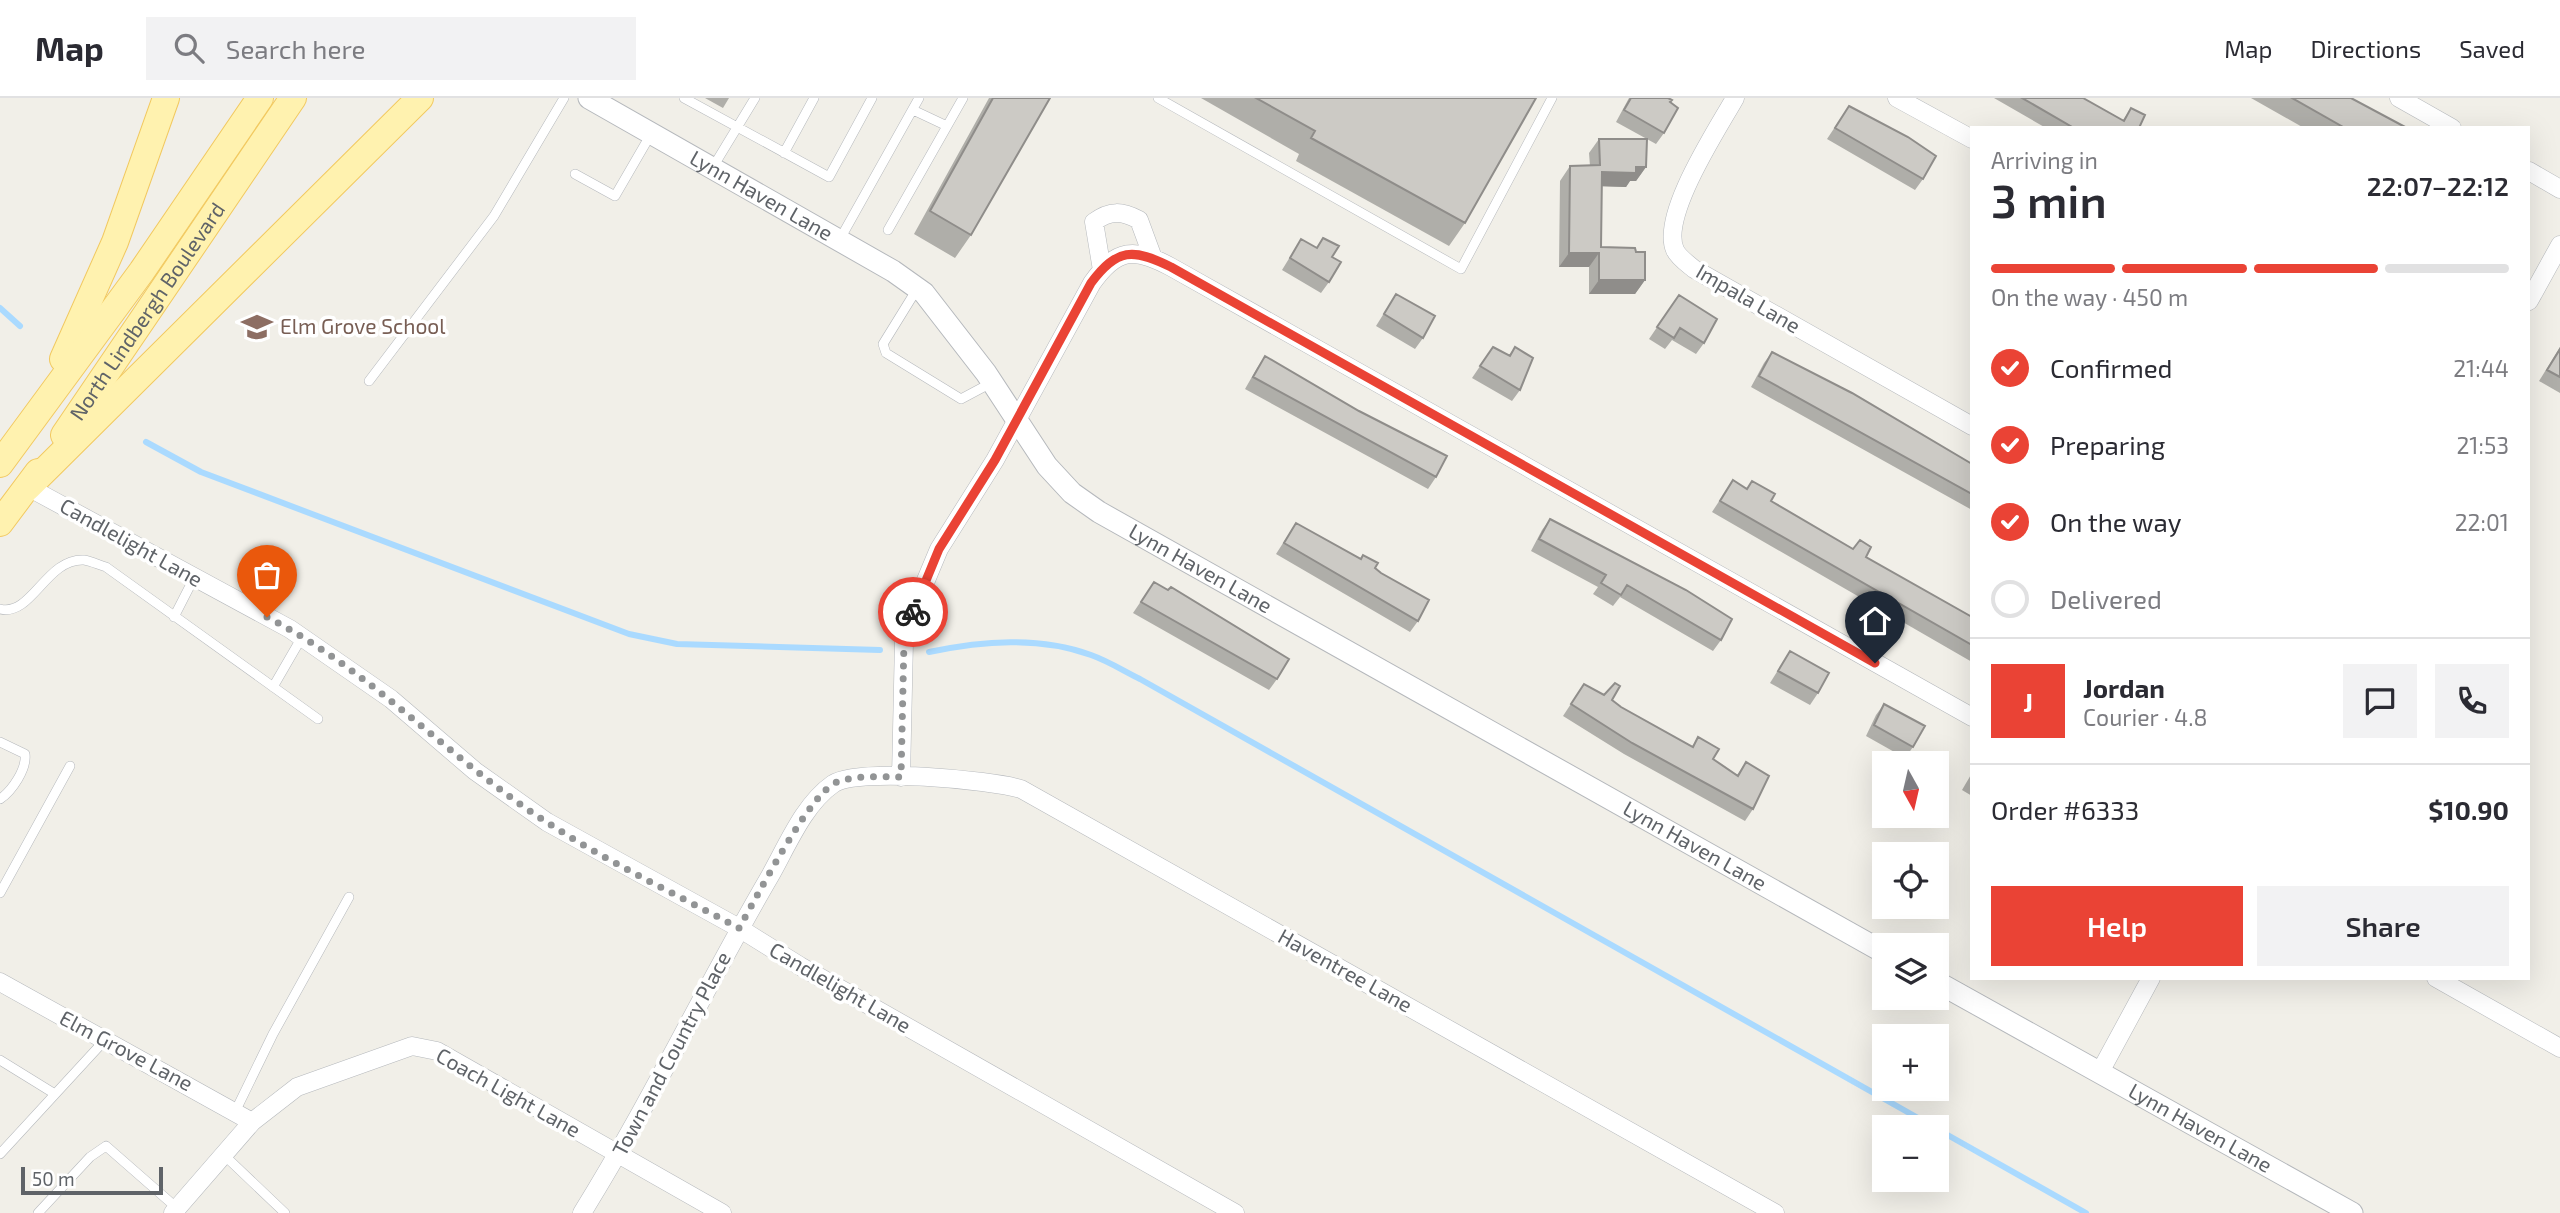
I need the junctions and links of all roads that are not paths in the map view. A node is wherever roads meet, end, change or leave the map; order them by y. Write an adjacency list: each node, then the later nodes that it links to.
1 (166, 98): 38 (main road)
2 (260, 98): 38 (main road, North Lindbergh Boulevard)
3 (293, 98): 42 (main road, North Lindbergh Boulevard)
4 (419, 98): 42 (main road)
5 (564, 98): 36 (lane)
6 (589, 98): 22 (street, Lynn Haven Lane)
7 (684, 98): 21 (lane)
8 (755, 98): 21 (lane)
9 (814, 98): 24 (lane)
10 (872, 98): 24 (lane)
11 (919, 98): 18 (lane)
12 (964, 98): 19 (lane)
13 (1158, 98): 14 (lane)
14 (1552, 98)
15 (1735, 98): 40 (street, Impala Lane)
16 (1897, 98): 23 (street)
17 (2399, 98): 20 (street)
18 (913, 110): 19 (lane); 30 (lane)
19 (947, 126): 29 (lane)
20 (2448, 126)
21 (736, 127): 24 (lane); 25 (lane)
22 (651, 134): 25 (street, Lynn Haven Lane); 27 (lane)
23 (1970, 138)
24 (784, 153)
25 (712, 169): 30 (street, Lynn Haven Lane)
26 (2530, 172): 28 (street)
27 (575, 174)
28 (2560, 188)
29 (888, 230)
30 (839, 240): 34 (street, Lynn Haven Lane)
31 (2560, 245): 35 (street)
32 (1153, 258): 33 (street); 33 (street); 49 (street)
33 (1102, 270): 39 (street)
34 (918, 288): 37 (street, Lynn Haven Lane); 37 (lane)
35 (2530, 299)
36 (369, 380)
37 (993, 382): 39 (street, Lynn Haven Lane)
38 (39, 412): 41 (main road, North Lindbergh Boulevard)
39 (1017, 419): 53 (street); 58 (street, Lynn Haven Lane)
40 (1970, 425)
41 (0, 464)
42 (28, 487): 43 (main road, North Lindbergh Boulevard); 44 (street, Candlelight Lane)
43 (0, 523)
44 (194, 578): 46 (lane); 47 (street, Candlelight Lane)
45 (0, 609): 46 (lane)
46 (174, 617): 48 (lane)
47 (302, 637): 48 (lane); 57 (street, Candlelight Lane)
48 (273, 687): 50 (lane)
49 (1970, 716)
50 (318, 719)
51 (0, 742): 54 (lane)
52 (70, 766): 55 (lane)
53 (901, 777): 57 (street, Town and Country Place); 79 (street, Haventree Lane)
54 (0, 799)
55 (0, 893)
56 (349, 897): 68 (lane)
57 (739, 928): 71 (street, Town and Country Place); 78 (street, Candlelight Lane)
58 (1872, 946)
59 (2150, 980): 66 (street)
60 (2441, 980): 64 (street)
61 (2, 988): 63 (street, Elm Grove Lane)
62 (1949, 989): 66 (street, Lynn Haven Lane)
63 (104, 1041): 67 (lane); 68 (street, Elm Grove Lane)
64 (2560, 1048)
65 (0, 1060): 67 (lane)
66 (2100, 1072): 80 (street, Lynn Haven Lane)
67 (55, 1094): 70 (lane)
68 (236, 1112): 69 (street, Elm Grove Lane)
69 (252, 1122): 71 (street, Coach Light Lane); 72 (street, Coach Light Lane)
70 (0, 1154)
71 (619, 1154): 76 (street, Town and Country Place); 77 (street, Coach Light Lane)
72 (224, 1155): 73 (street, Coach Light Lane); 75 (lane)
73 (177, 1211): 74 (lane)
74 (42, 1212)
75 (285, 1213)
76 (582, 1213)
77 (722, 1213)
78 (1234, 1213)
79 (1775, 1213)
80 (2352, 1213)

